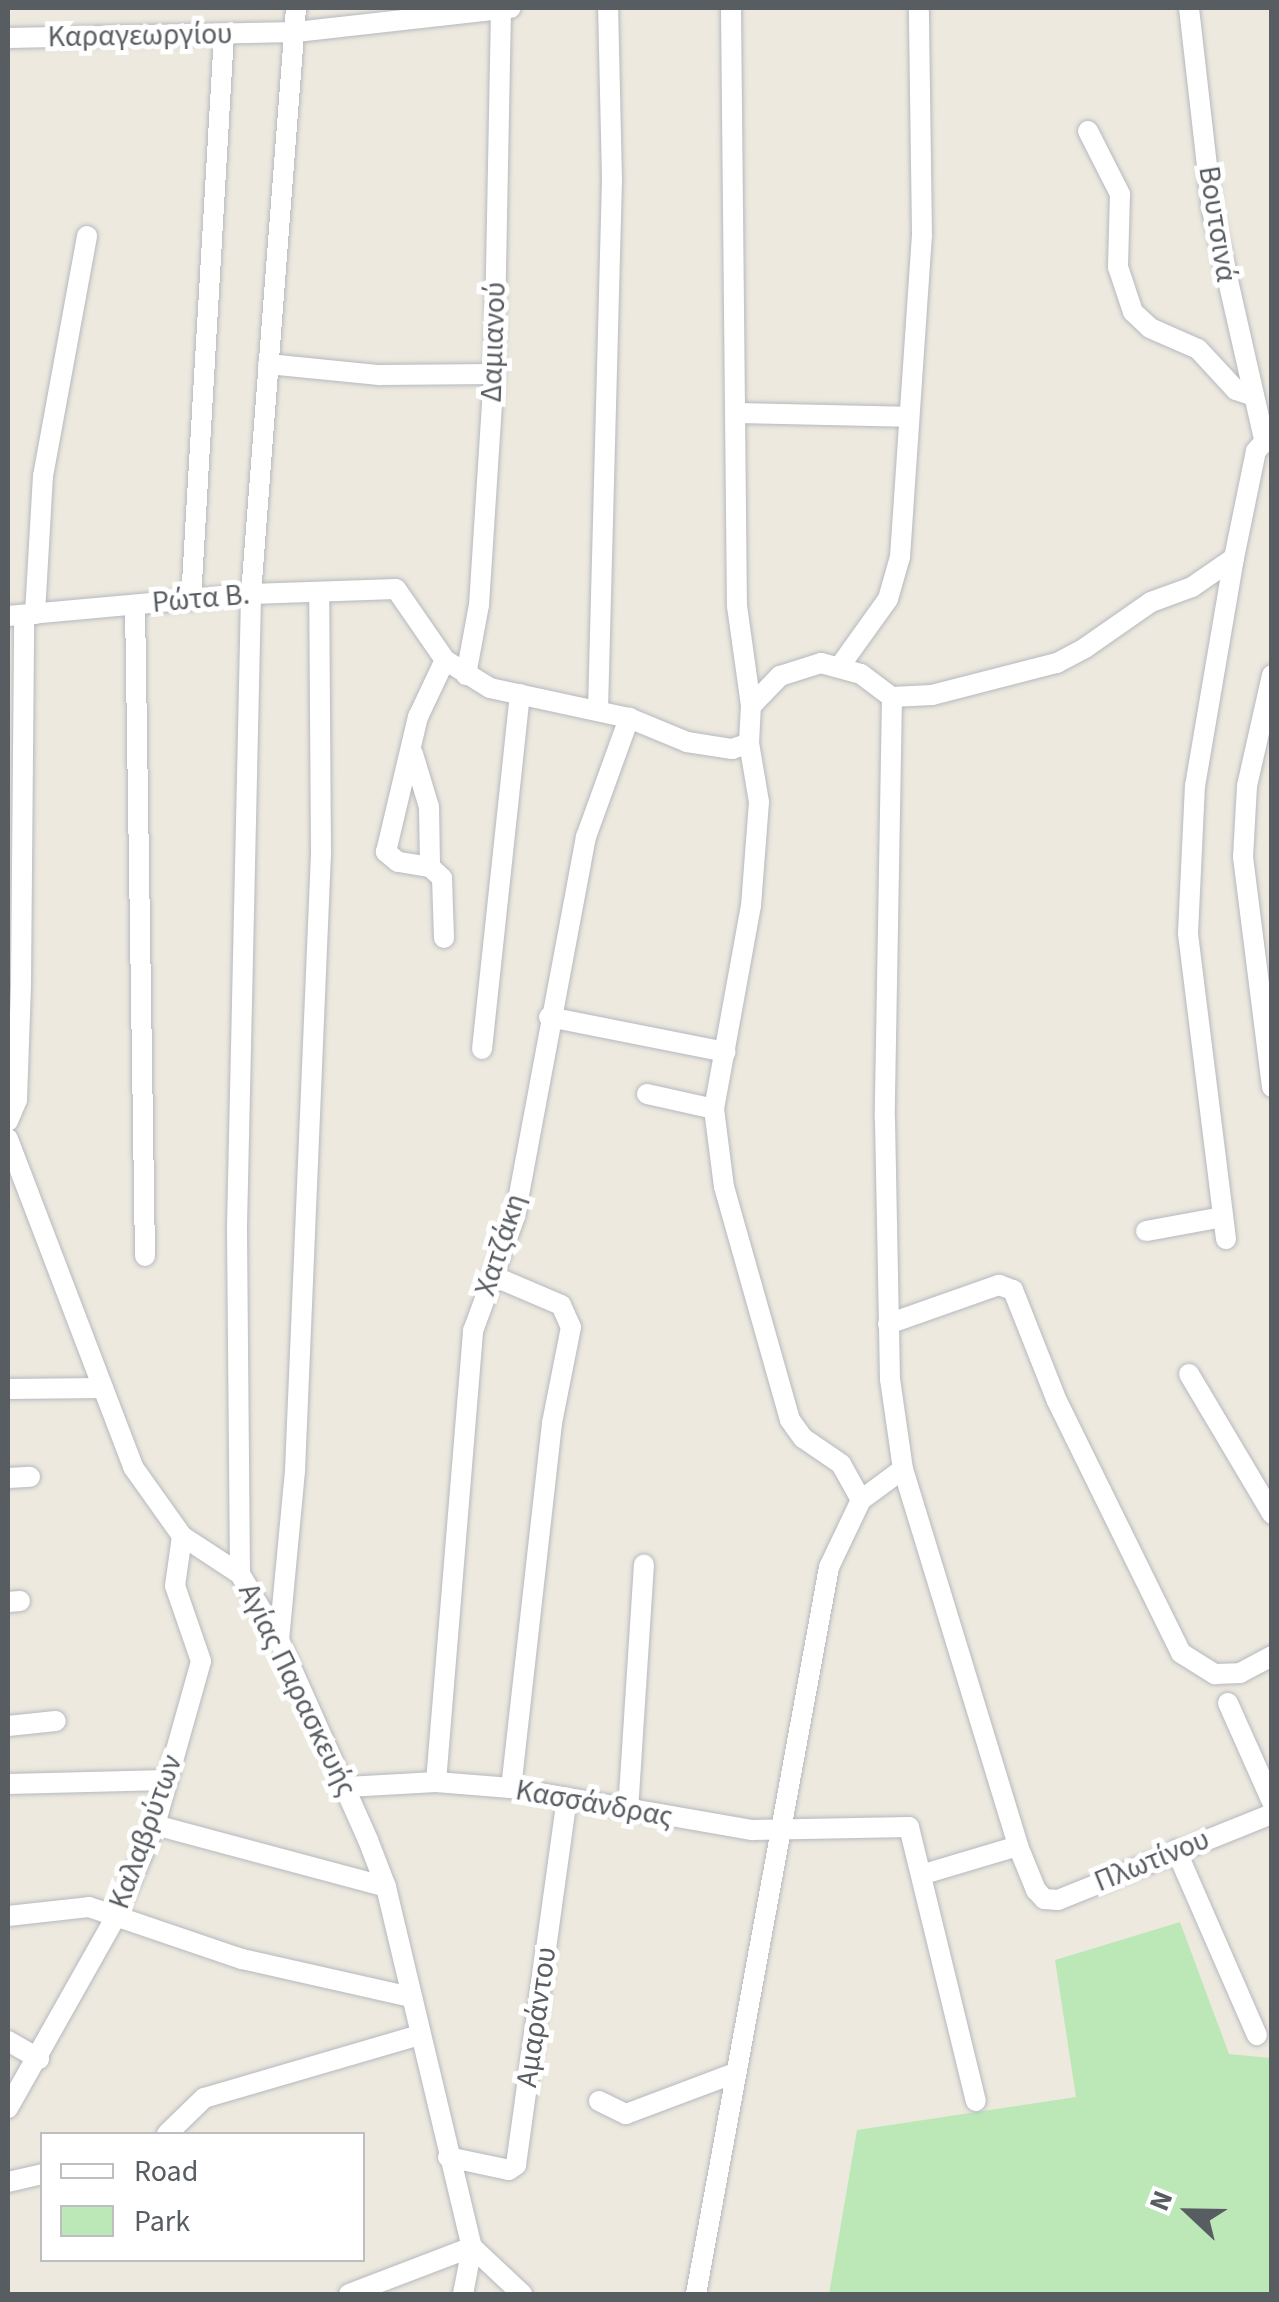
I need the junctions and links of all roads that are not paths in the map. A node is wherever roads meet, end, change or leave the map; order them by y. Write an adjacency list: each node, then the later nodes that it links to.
1 (296, 8): 7 (street)
2 (504, 8): 7 (street, Καραγεωργίου); 13 (street, Δαμιανού)
3 (608, 8): 31 (street)
4 (731, 8): 15 (street)
5 (918, 8): 16 (street)
6 (1189, 8): 14 (street, Βουτσινά)
7 (296, 32): 8 (street, Καραγεωργίου); 12 (street)
8 (224, 35): 9 (street, Καραγεωργίου); 21 (street)
9 (8, 38)
10 (1088, 131): 14 (street)
11 (87, 236): 23 (street)
12 (268, 364): 13 (street); 20 (street)
13 (494, 374): 26 (street, Δαμιανού)
14 (1254, 396): 17 (street, Βουτσινά)
15 (736, 412): 16 (street); 30 (street)
16 (906, 417): 25 (street)
17 (1264, 441): 18 (street)
18 (1234, 558): 29 (street); 45 (street)
19 (319, 592): 20 (street, Ρώτα Β.); 24 (street, Ρώτα Β.); 62 (street)
20 (251, 594): 21 (street, Ρώτα Β.); 61 (street)
21 (191, 600): 22 (street, Ρώτα Β.)
22 (136, 605): 23 (street, Ρώτα Β.); 48 (street)
23 (22, 615): 43 (street)
24 (445, 660): 26 (street); 34 (street)
25 (840, 666): 29 (street); 30 (street)
26 (466, 675): 28 (street)
27 (1272, 675): 40 (street)
28 (520, 694): 31 (street); 38 (street)
29 (892, 696): 50 (street)
30 (751, 706): 33 (street)
31 (598, 710): 32 (street)
32 (630, 718): 33 (street); 37 (street, Χατζάκη)
33 (749, 743): 39 (street)
34 (413, 754): 35 (street); 35 (street)
35 (430, 866): 36 (street)
36 (444, 938)
37 (549, 1017): 39 (street); 49 (street, Χατζάκη)
38 (482, 1049)
39 (726, 1052): 42 (street)
40 (1272, 1087)
41 (647, 1094): 42 (street)
42 (714, 1109): 57 (street)
43 (8, 1122)
44 (8, 1139): 52 (street, Αγίας Παρασκευής)
45 (1222, 1217): 46 (street); 47 (street)
46 (1146, 1231)
47 (1226, 1239)
48 (145, 1256)
49 (493, 1276): 68 (street, Χατζάκη); 71 (street)
50 (888, 1324): 54 (street); 63 (street)
51 (1189, 1374): 58 (street)
52 (102, 1388): 53 (street); 59 (street, Αγίας Παρασκευής)
53 (8, 1389)
54 (902, 1469): 57 (street); 78 (street)
55 (8, 1478): 56 (street)
56 (30, 1478)
57 (861, 1500): 77 (street)
58 (1272, 1514)
59 (182, 1536): 61 (street, Αγίας Παρασκευής); 67 (street, Καλαβρύτων)
60 (644, 1564): 74 (street)
61 (240, 1574): 62 (street, Αγίας Παρασκευής)
62 (279, 1640): 70 (street, Αγίας Παρασκευής)
63 (1272, 1656)
64 (1228, 1703): 73 (street)
65 (56, 1722): 66 (street)
66 (8, 1726)
67 (167, 1780): 69 (street); 76 (street, Καλαβρύτων)
68 (436, 1782): 70 (street, Κασσάνδρας); 71 (street, Κασσάνδρας)
69 (8, 1784)
70 (347, 1787): 81 (street, Αγίας Παρασκευής)
71 (511, 1788): 72 (street, Κασσάνδρας)
72 (567, 1798): 74 (street, Κασσάνδρας); 94 (street, Αμαράντου)
73 (1272, 1802)
74 (628, 1811): 77 (street, Κασσάνδρας)
75 (1272, 1814): 79 (street, Πλωτίνου)
76 (155, 1825): 81 (street); 83 (street, Καλαβρύτων)
77 (780, 1826): 80 (street, Κασσάνδρας); 89 (street)
78 (1018, 1846): 79 (street, Πλωτίνου); 80 (street)
79 (1176, 1850): 86 (street)
80 (924, 1874): 91 (street)
81 (386, 1888): 84 (street, Αγίας Παρασκευής)
82 (8, 1916): 83 (street)
83 (115, 1918): 84 (street); 88 (street, Καλαβρύτων)
84 (410, 1997): 85 (street, Αγίας Παρασκευής)
85 (419, 2035): 93 (street); 94 (street, Αγίας Παρασκευής)
86 (1256, 2035)
87 (8, 2042): 88 (street)
88 (39, 2059): 92 (street, Καλαβρύτων)
89 (736, 2074): 90 (street); 101 (street)
90 (599, 2101)
91 (976, 2101)
92 (8, 2108)
93 (169, 2132)
94 (448, 2157): 97 (street, Αγίας Παρασκευής)
95 (40, 2174): 96 (street)
96 (8, 2182)
97 (472, 2247): 98 (street); 99 (street); 100 (street, Αγίας Παρασκευής)
98 (523, 2293)
99 (349, 2294)
100 (464, 2294)
101 (696, 2294)

